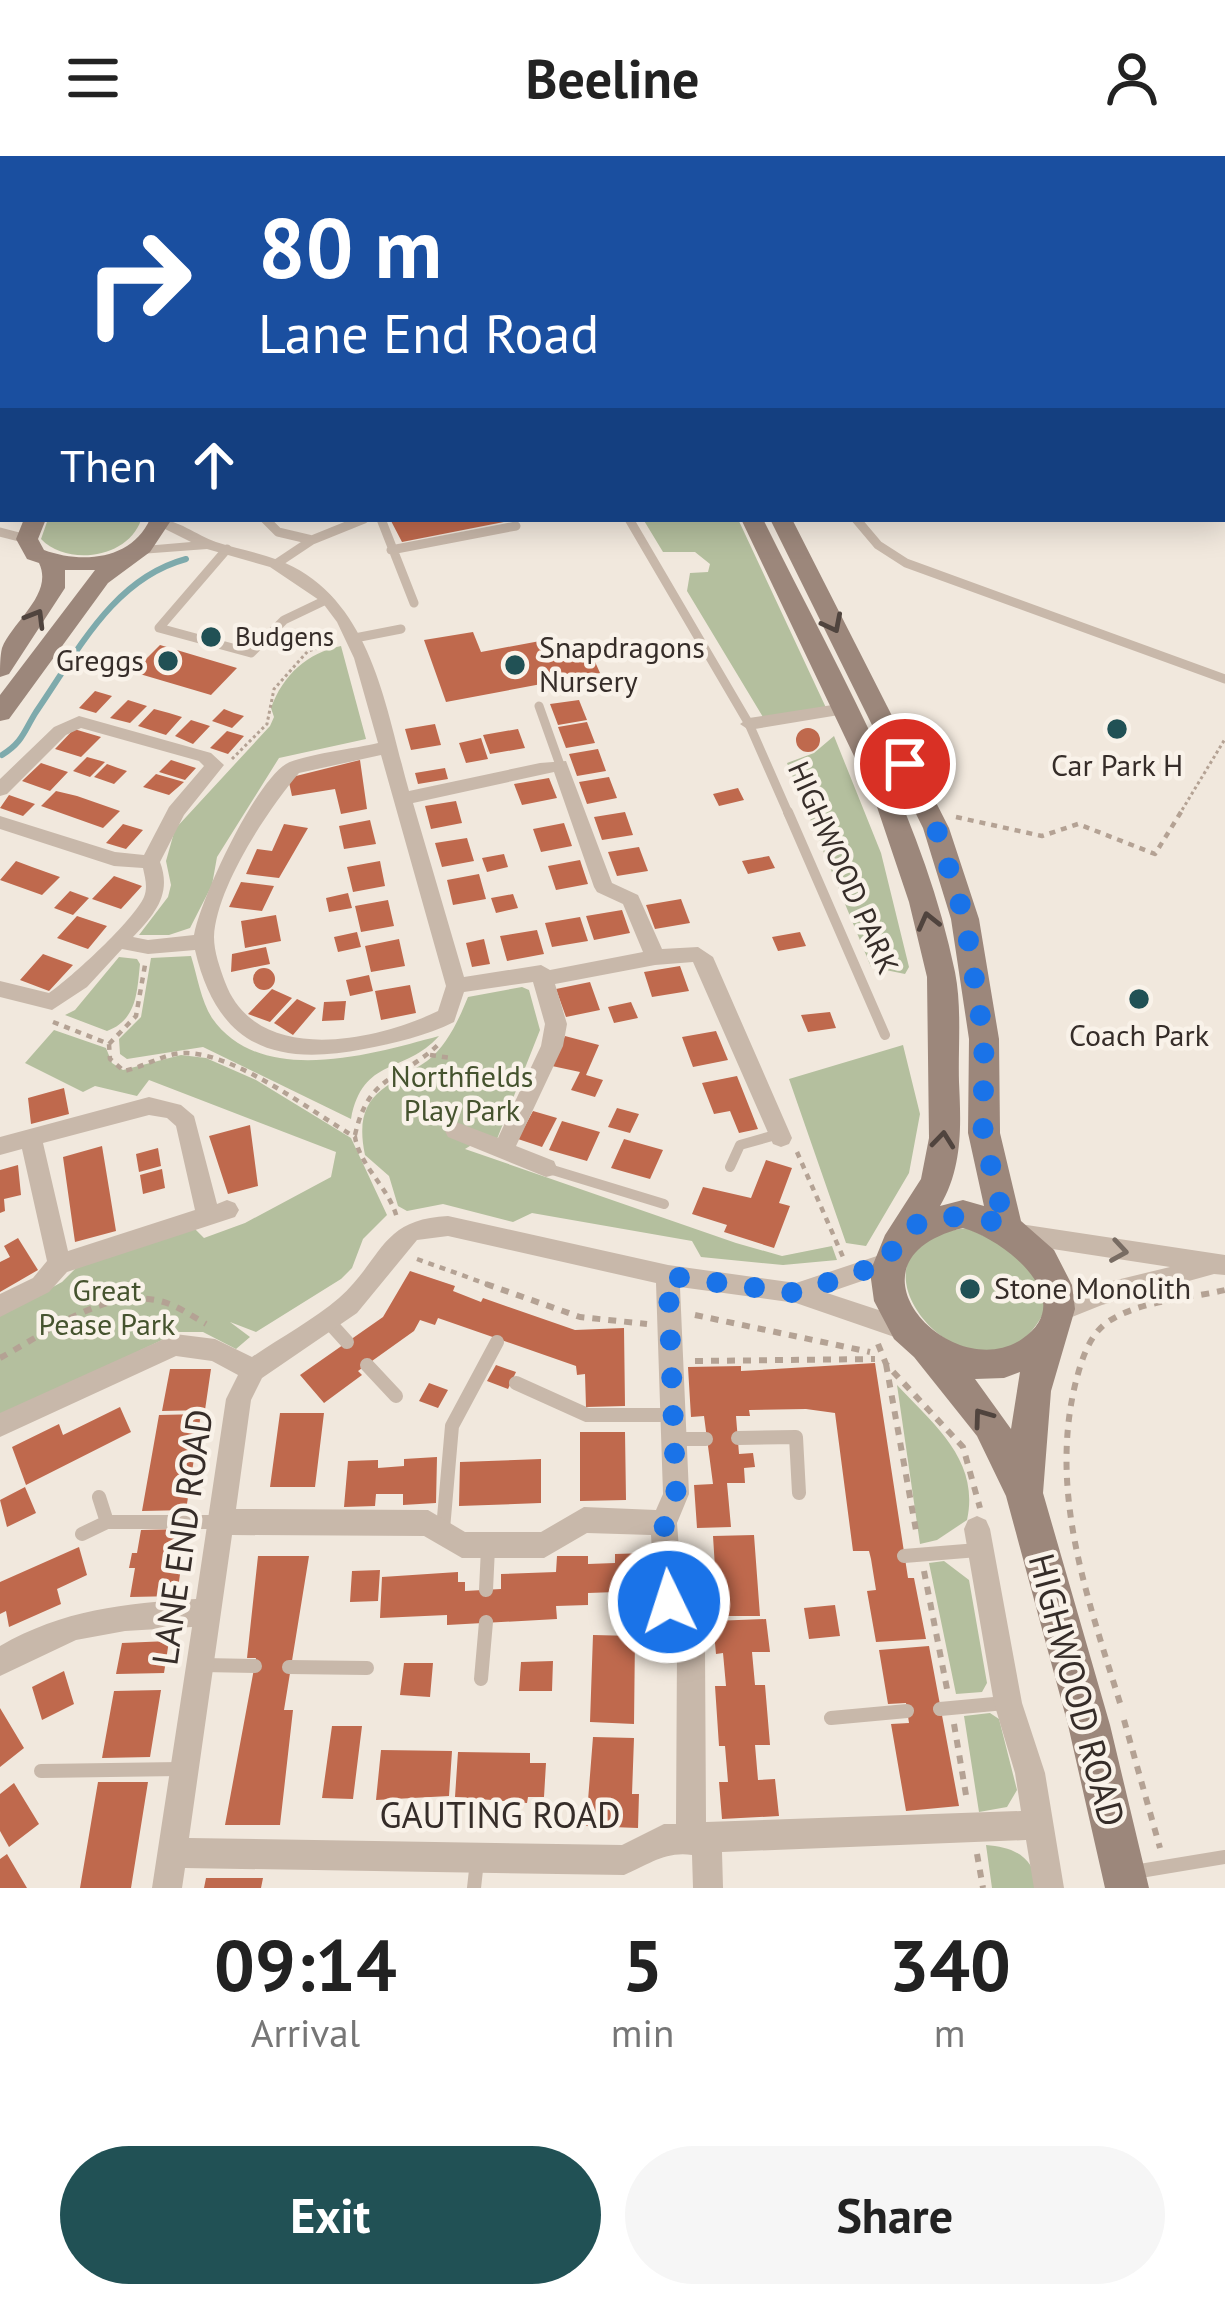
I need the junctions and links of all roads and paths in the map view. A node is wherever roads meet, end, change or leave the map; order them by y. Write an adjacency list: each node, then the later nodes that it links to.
1 (161, 522): 16 (street)
2 (166, 522): 14 (street)
3 (269, 522): 13 (lane)
4 (357, 522): 13 (lane)
5 (382, 522): 15 (lane)
6 (631, 522): 28 (lane, HIGHWOOD PARK)
7 (753, 522): 26 (street)
8 (783, 522): 58 (street, one-way to 58)
9 (859, 522): 24 (lane)
10 (516, 526): 15 (lane)
11 (31, 529): 12 (lane); 17 (street)
12 (0, 532)
13 (312, 540): 18 (lane)
14 (218, 547): 16 (street); 18 (street); 19 (lane)
15 (391, 550): 20 (lane)
16 (129, 554): 17 (street); 27 (street)
17 (50, 561): 23 (street, one-way to 17)
18 (276, 565): 19 (street)
19 (328, 599): 22 (street)
20 (414, 603)
21 (401, 629): 22 (lane)
22 (356, 638): 30 (street); 31 (path)
23 (0, 669)
24 (1225, 680)
25 (539, 706): 32 (lane)
26 (845, 709): 28 (street, HIGHWOOD PARK); 60 (street, one-way to 26)
27 (0, 713)
28 (749, 724): 46 (lane, HIGHWOOD PARK)
29 (1225, 739): 35 (path)
30 (388, 746): 34 (street); 39 (street)
31 (215, 765): 33 (street); 37 (street)
32 (560, 765): 34 (street); 41 (street)
33 (0, 790)
34 (402, 799): 43 (street)
35 (951, 818)
36 (0, 822): 37 (street)
37 (150, 862): 38 (street)
38 (118, 941): 39 (street); 45 (street)
39 (204, 942): 43 (street)
40 (146, 957): 47 (path)
41 (655, 957): 42 (street); 50 (street)
42 (542, 976): 43 (street); 54 (street)
43 (456, 986)
44 (0, 989): 45 (street)
45 (40, 1003): 47 (path)
46 (885, 1035)
47 (109, 1044): 51 (path)
48 (451, 1058): 51 (path)
49 (456, 1131): 54 (street)
50 (780, 1136): 55 (lane); 60 (path)
51 (355, 1137): 59 (path)
52 (31, 1138): 53 (street); 61 (street); 61 (street)
53 (0, 1146)
54 (503, 1151): 56 (street)
55 (730, 1167)
56 (546, 1168): 57 (lane)
57 (664, 1204)
58 (1013, 1229): 60 (street); 62 (street, one-way to 62); 70 (street)
59 (400, 1242): 63 (street); 68 (path); 69 (street)
60 (883, 1250): 65 (street); 71 (street)
61 (59, 1264): 66 (street)
62 (1221, 1265): 70 (street)
63 (668, 1276): 65 (street); 68 (street)
64 (1225, 1290): 118 (path)
65 (796, 1293): 67 (street)
66 (0, 1306)
67 (864, 1318): 71 (street); 77 (path)
68 (671, 1319): 76 (street); 76 (path)
69 (328, 1321): 72 (lane); 79 (street)
70 (1052, 1325): 71 (street); 87 (street, HIGHWOOD ROAD)
71 (917, 1340): 87 (street, HIGHWOOD ROAD, one-way to 71)
72 (347, 1342)
73 (497, 1342): 92 (lane)
74 (225, 1355): 75 (path); 79 (street); 82 (street)
75 (0, 1358)
76 (671, 1361): 83 (street)
77 (886, 1364): 94 (path); 96 (path)
78 (367, 1365): 81 (lane)
79 (254, 1370): 90 (street, LANE END ROAD)
80 (516, 1383): 83 (lane)
81 (395, 1396)
82 (0, 1425)
83 (673, 1427): 85 (lane); 91 (street)
84 (738, 1438): 86 (lane)
85 (706, 1439)
86 (799, 1492)
87 (1024, 1493): 119 (street, HIGHWOOD ROAD)
88 (99, 1497): 89 (lane)
89 (107, 1522): 90 (lane); 93 (lane)
90 (224, 1522): 92 (street); 98 (street, LANE END ROAD)
91 (664, 1523): 95 (street); 114 (street)
92 (442, 1532): 95 (street)
93 (82, 1534)
94 (979, 1539): 96 (lane); 106 (street)
95 (489, 1545): 97 (lane)
96 (912, 1556): 107 (path)
97 (486, 1590)
98 (208, 1612): 100 (street); 101 (street, LANE END ROAD)
99 (486, 1622): 105 (lane)
100 (0, 1662)
101 (200, 1665): 102 (lane); 110 (street, LANE END ROAD)
102 (255, 1666)
103 (289, 1667): 104 (lane)
104 (367, 1668)
105 (481, 1679)
106 (1008, 1703): 107 (lane); 112 (street)
107 (945, 1707): 113 (path)
108 (907, 1712): 109 (lane)
109 (831, 1718)
110 (183, 1768): 111 (lane); 115 (street, LANE END ROAD)
111 (41, 1772)
112 (1039, 1825): 113 (street, GAUTING ROAD); 124 (street)
113 (971, 1828): 114 (street, GAUTING ROAD); 123 (path)
114 (699, 1840): 116 (street, GAUTING ROAD); 122 (street)
115 (173, 1853): 116 (street, GAUTING ROAD); 120 (street, LANE END ROAD)
116 (478, 1854): 121 (lane)
117 (1225, 1857): 118 (lane)
118 (1166, 1869): 119 (lane)
119 (1126, 1881)
120 (167, 1888)
121 (474, 1888)
122 (708, 1888)
123 (983, 1888)
124 (1049, 1888)

